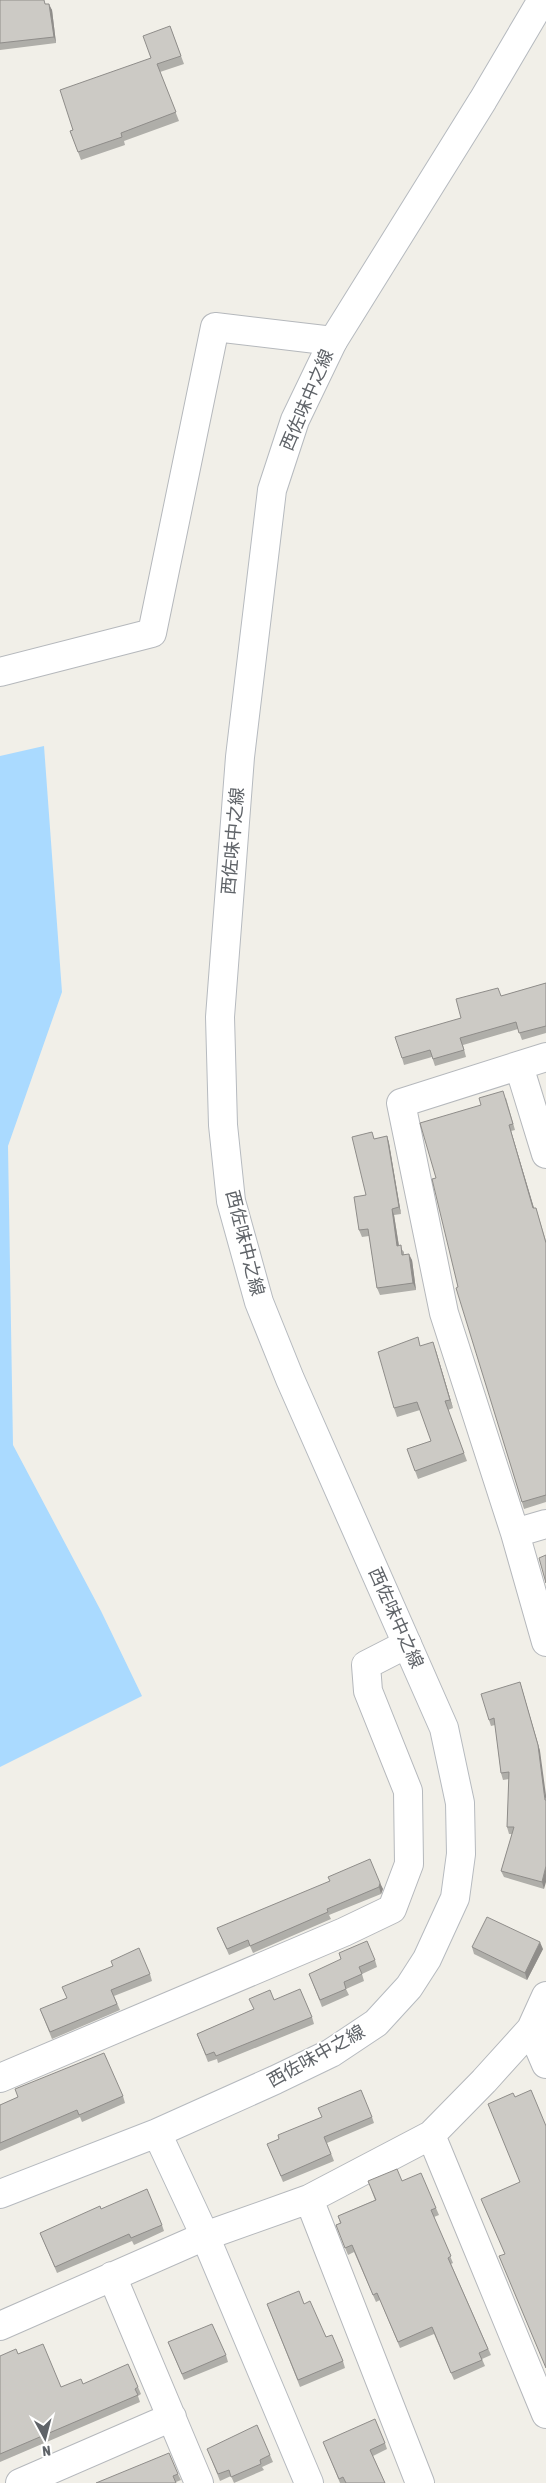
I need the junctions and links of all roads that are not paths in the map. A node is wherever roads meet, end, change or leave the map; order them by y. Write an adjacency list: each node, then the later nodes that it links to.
1 (542, 0): 2 (street, 西佐味中之線)
2 (333, 341): 3 (street); 10 (street, 西佐味中之線)
3 (0, 672)
4 (546, 1057): 5 (street)
5 (519, 1066): 6 (street); 8 (street)
6 (546, 1154)
7 (546, 1524): 8 (street)
8 (515, 1533): 9 (street)
9 (546, 1642)
10 (407, 1644): 14 (street); 15 (street, 西佐味中之線)
11 (546, 1996): 12 (street)
12 (531, 2029): 13 (street); 16 (street)
13 (546, 2064)
14 (0, 2078)
15 (157, 2133): 17 (street, 西佐味中之線); 19 (street)
16 (431, 2135): 18 (street); 22 (street)
17 (0, 2194)
18 (309, 2199): 19 (street); 27 (street)
19 (205, 2236): 20 (street); 26 (street)
20 (112, 2276): 21 (street); 23 (street)
21 (0, 2326)
22 (546, 2414)
23 (172, 2417): 24 (street); 25 (street)
24 (20, 2483)
25 (199, 2483)
26 (309, 2483)
27 (420, 2483)

